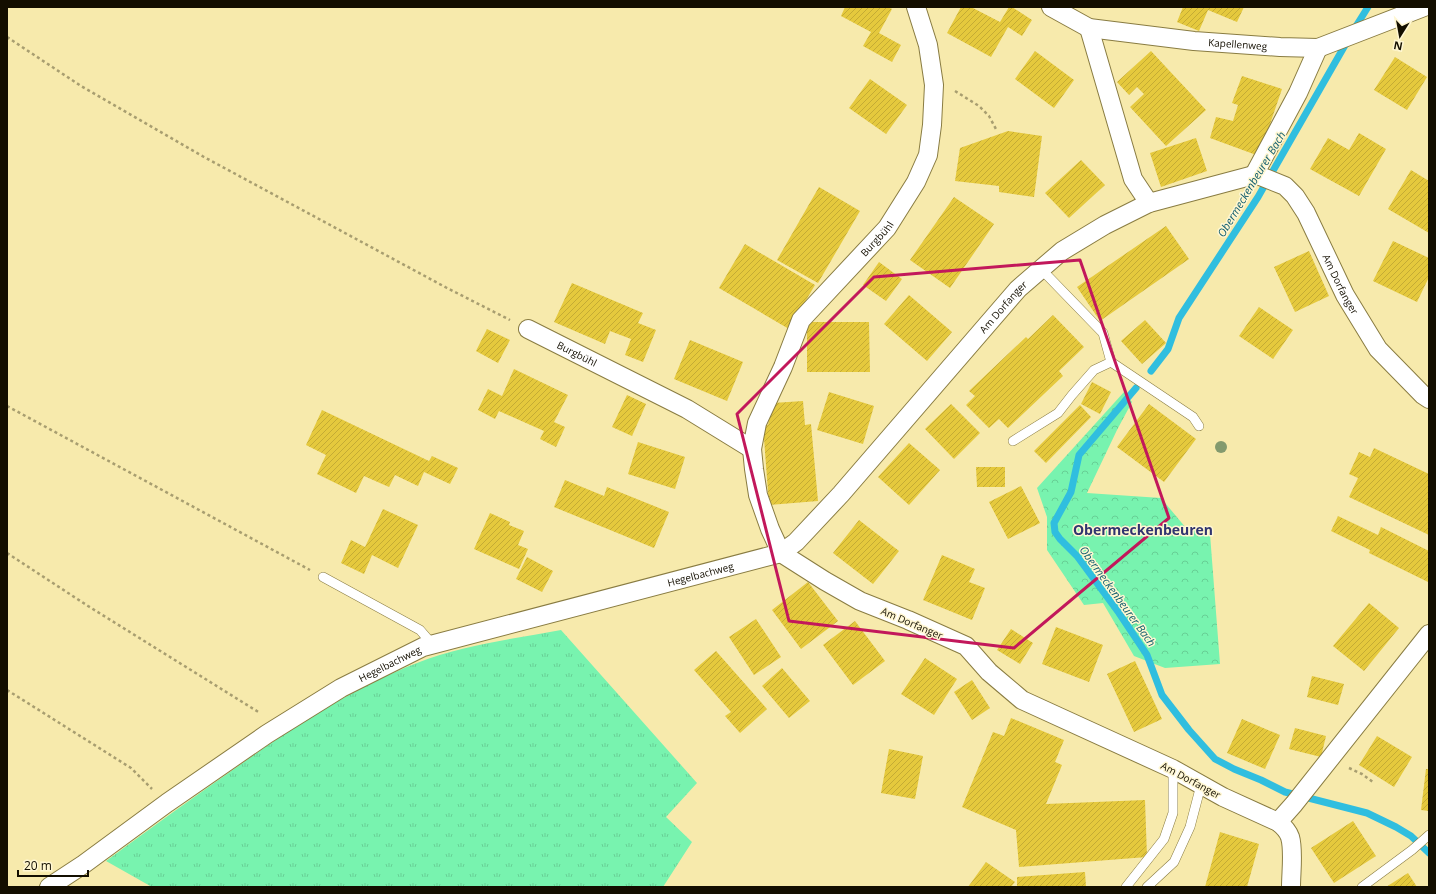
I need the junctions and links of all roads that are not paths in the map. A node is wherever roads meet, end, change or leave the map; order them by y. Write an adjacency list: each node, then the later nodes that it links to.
1 (916, 7): 14 (street, Burgbühl)
2 (1051, 7): 4 (street, Kapellenweg)
3 (1424, 7): 5 (street, Kapellenweg)
4 (1089, 28): 5 (street, Kapellenweg); 7 (street)
5 (1325, 45): 6 (street)
6 (1257, 176): 7 (street, Am Dorfanger); 11 (street, Am Dorfanger)
7 (1149, 203): 8 (street, Am Dorfanger)
8 (1041, 269): 10 (lane); 15 (street, Am Dorfanger)
9 (528, 329): 14 (street, Burgbühl)
10 (1111, 362): 12 (lane); 13 (lane)
11 (1429, 399)
12 (1199, 426)
13 (1013, 441)
14 (752, 449): 15 (street, Burgbühl)
15 (781, 552): 18 (street, Hegelbachweg); 19 (street, Am Dorfanger)
16 (323, 577): 18 (lane)
17 (1429, 634): 21 (street)
18 (433, 645): 23 (street, Hegelbachweg)
19 (1173, 769): 20 (street, Am Dorfanger); 24 (lane)
20 (1201, 785): 21 (street, Am Dorfanger); 25 (lane)
21 (1278, 822): 26 (street)
22 (1428, 836): 27 (lane)
23 (49, 887)
24 (1126, 887)
25 (1147, 887)
26 (1291, 887)
27 (1362, 887)

